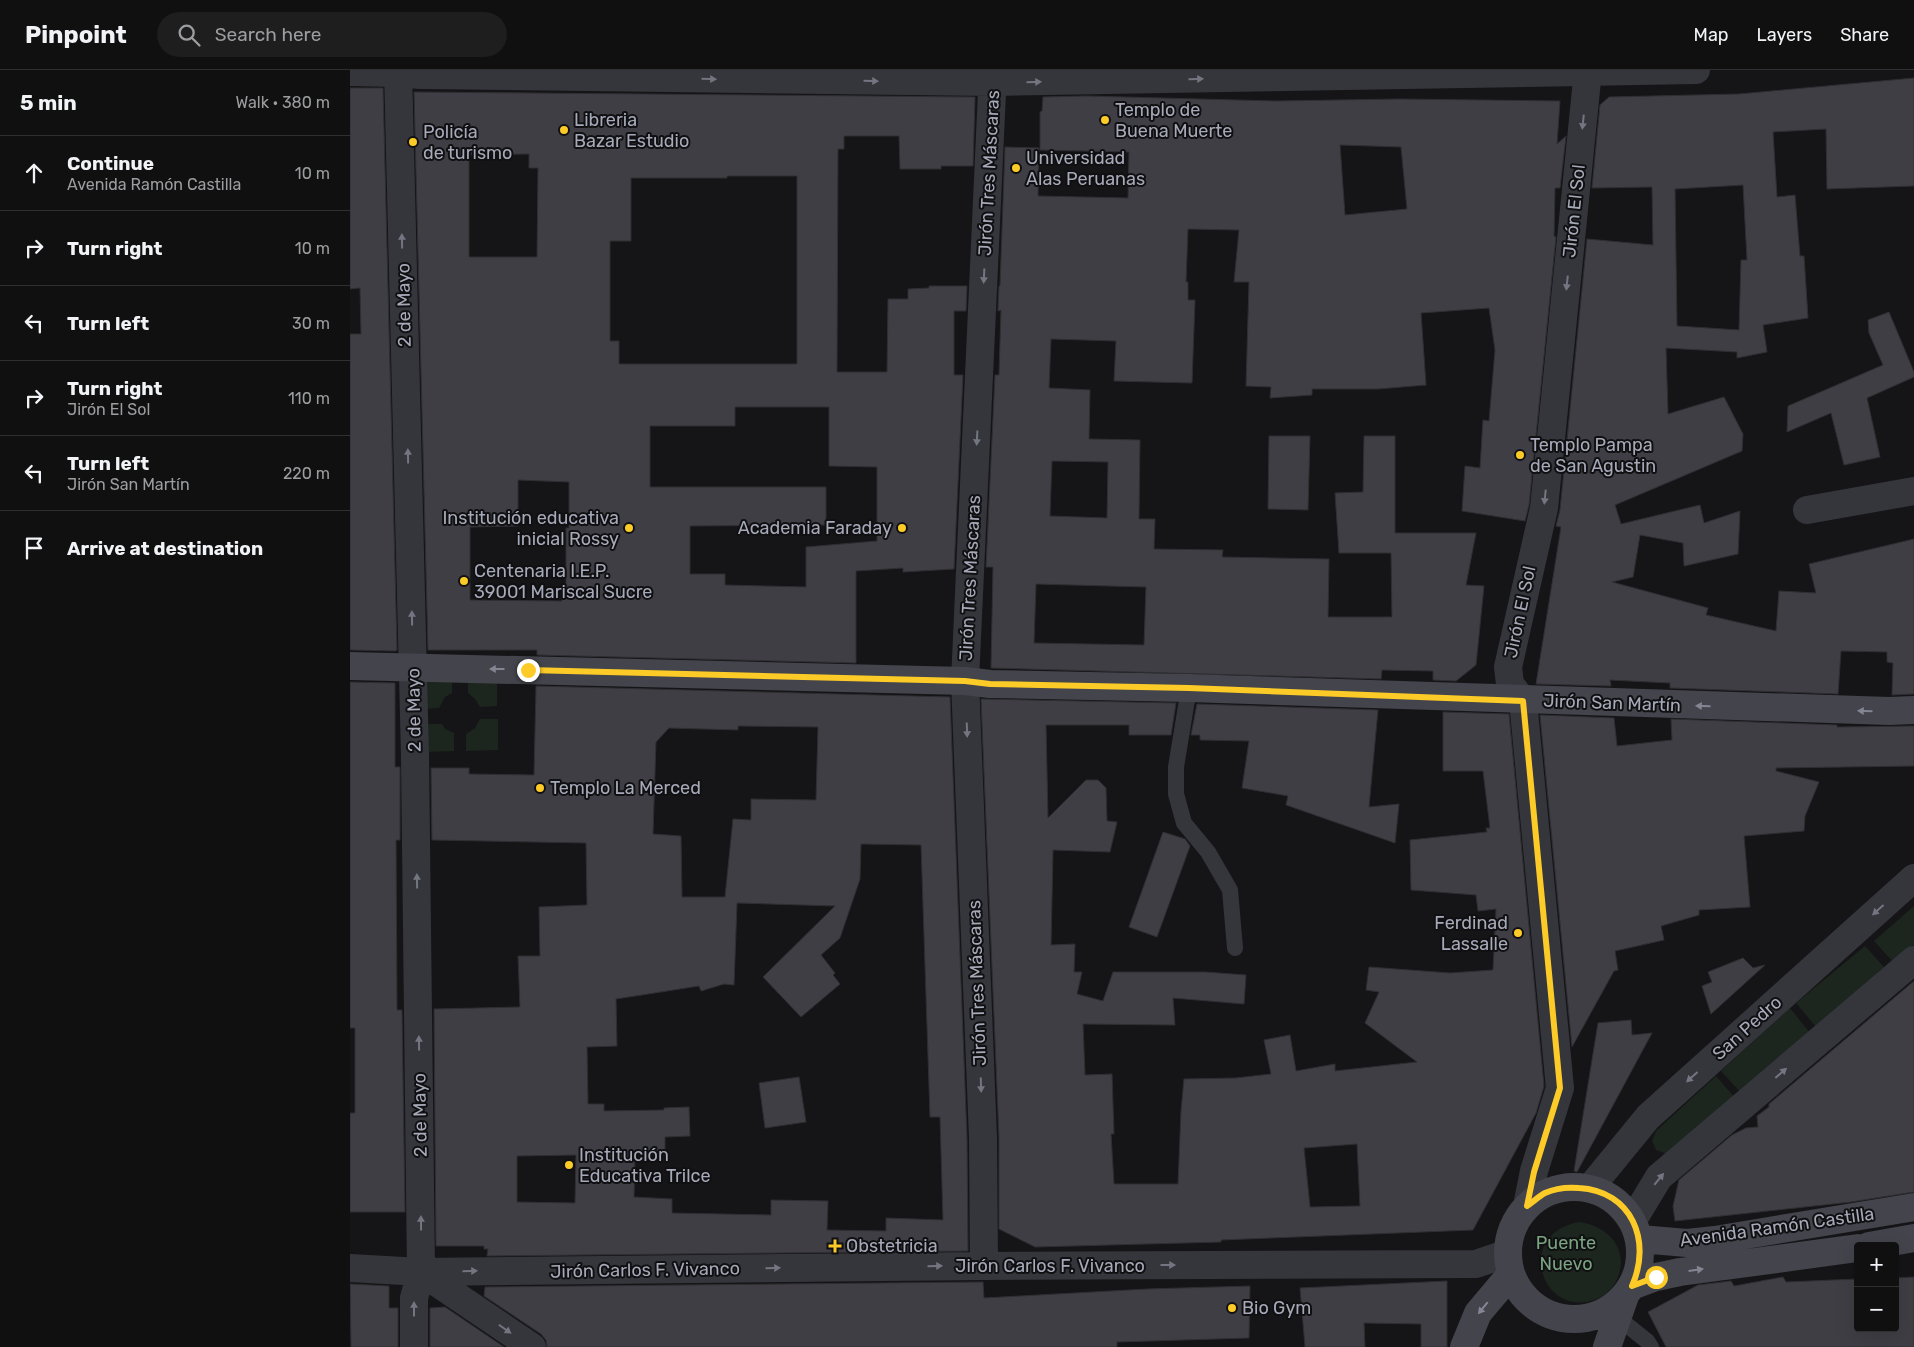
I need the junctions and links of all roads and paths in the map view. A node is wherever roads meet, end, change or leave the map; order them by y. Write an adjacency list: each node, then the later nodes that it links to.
1 (1696, 70): 4 (street)
2 (398, 71): 3 (street); 5 (street, one-way to 5); 9 (street, 2 de Mayo, one-way to 2)
3 (350, 72)
4 (1588, 72): 5 (street, one-way to 4); 12 (street, Jirón El Sol, one-way to 12)
5 (993, 76): 10 (street, Jirón Tres Máscaras, one-way to 10)
6 (1914, 491): 7 (street)
7 (1807, 510)
8 (350, 666): 9 (street, Jirón San Martín)
9 (413, 667): 10 (street, Jirón San Martín, one-way to 9); 27 (street, 2 de Mayo, one-way to 9)
10 (965, 681): 11 (street, Jirón San Martín); 25 (street, Jirón Tres Máscaras, one-way to 25)
11 (1189, 688): 12 (street, Jirón San Martín); 15 (lane)
12 (1523, 701): 13 (street, Jirón San Martín, one-way to 12); 18 (street, Jirón El Sol)
13 (1914, 710)
14 (1914, 878): 17 (street, San Pedro, one-way to 17)
15 (1235, 948)
16 (1914, 960): 20 (street, one-way to 16)
17 (1590, 1188): 18 (street); 20 (street)
18 (1527, 1206): 24 (street)
19 (1914, 1207): 20 (street, Avenida Ramón Castilla)
20 (1636, 1230): 28 (street)
21 (1914, 1238): 22 (street, Avenida Ramón Castilla)
22 (1892, 1242)
23 (1854, 1249): 28 (street, Avenida Ramón Castilla, one-way to 23)
24 (1510, 1264): 25 (street, Jirón Carlos F. Vivanco, one-way to 24); 28 (street); 31 (street, one-way to 31)
25 (984, 1266): 27 (street, Jirón Carlos F. Vivanco, one-way to 25)
26 (350, 1268): 27 (street, Jirón Carlos F. Vivanco)
27 (422, 1272): 29 (street, 2 de Mayo, one-way to 27); 30 (street, one-way to 30)
28 (1624, 1300): 32 (street); 33 (lane)
29 (414, 1347)
30 (532, 1347)
31 (1464, 1347)
32 (1606, 1347)
33 (1652, 1347)

